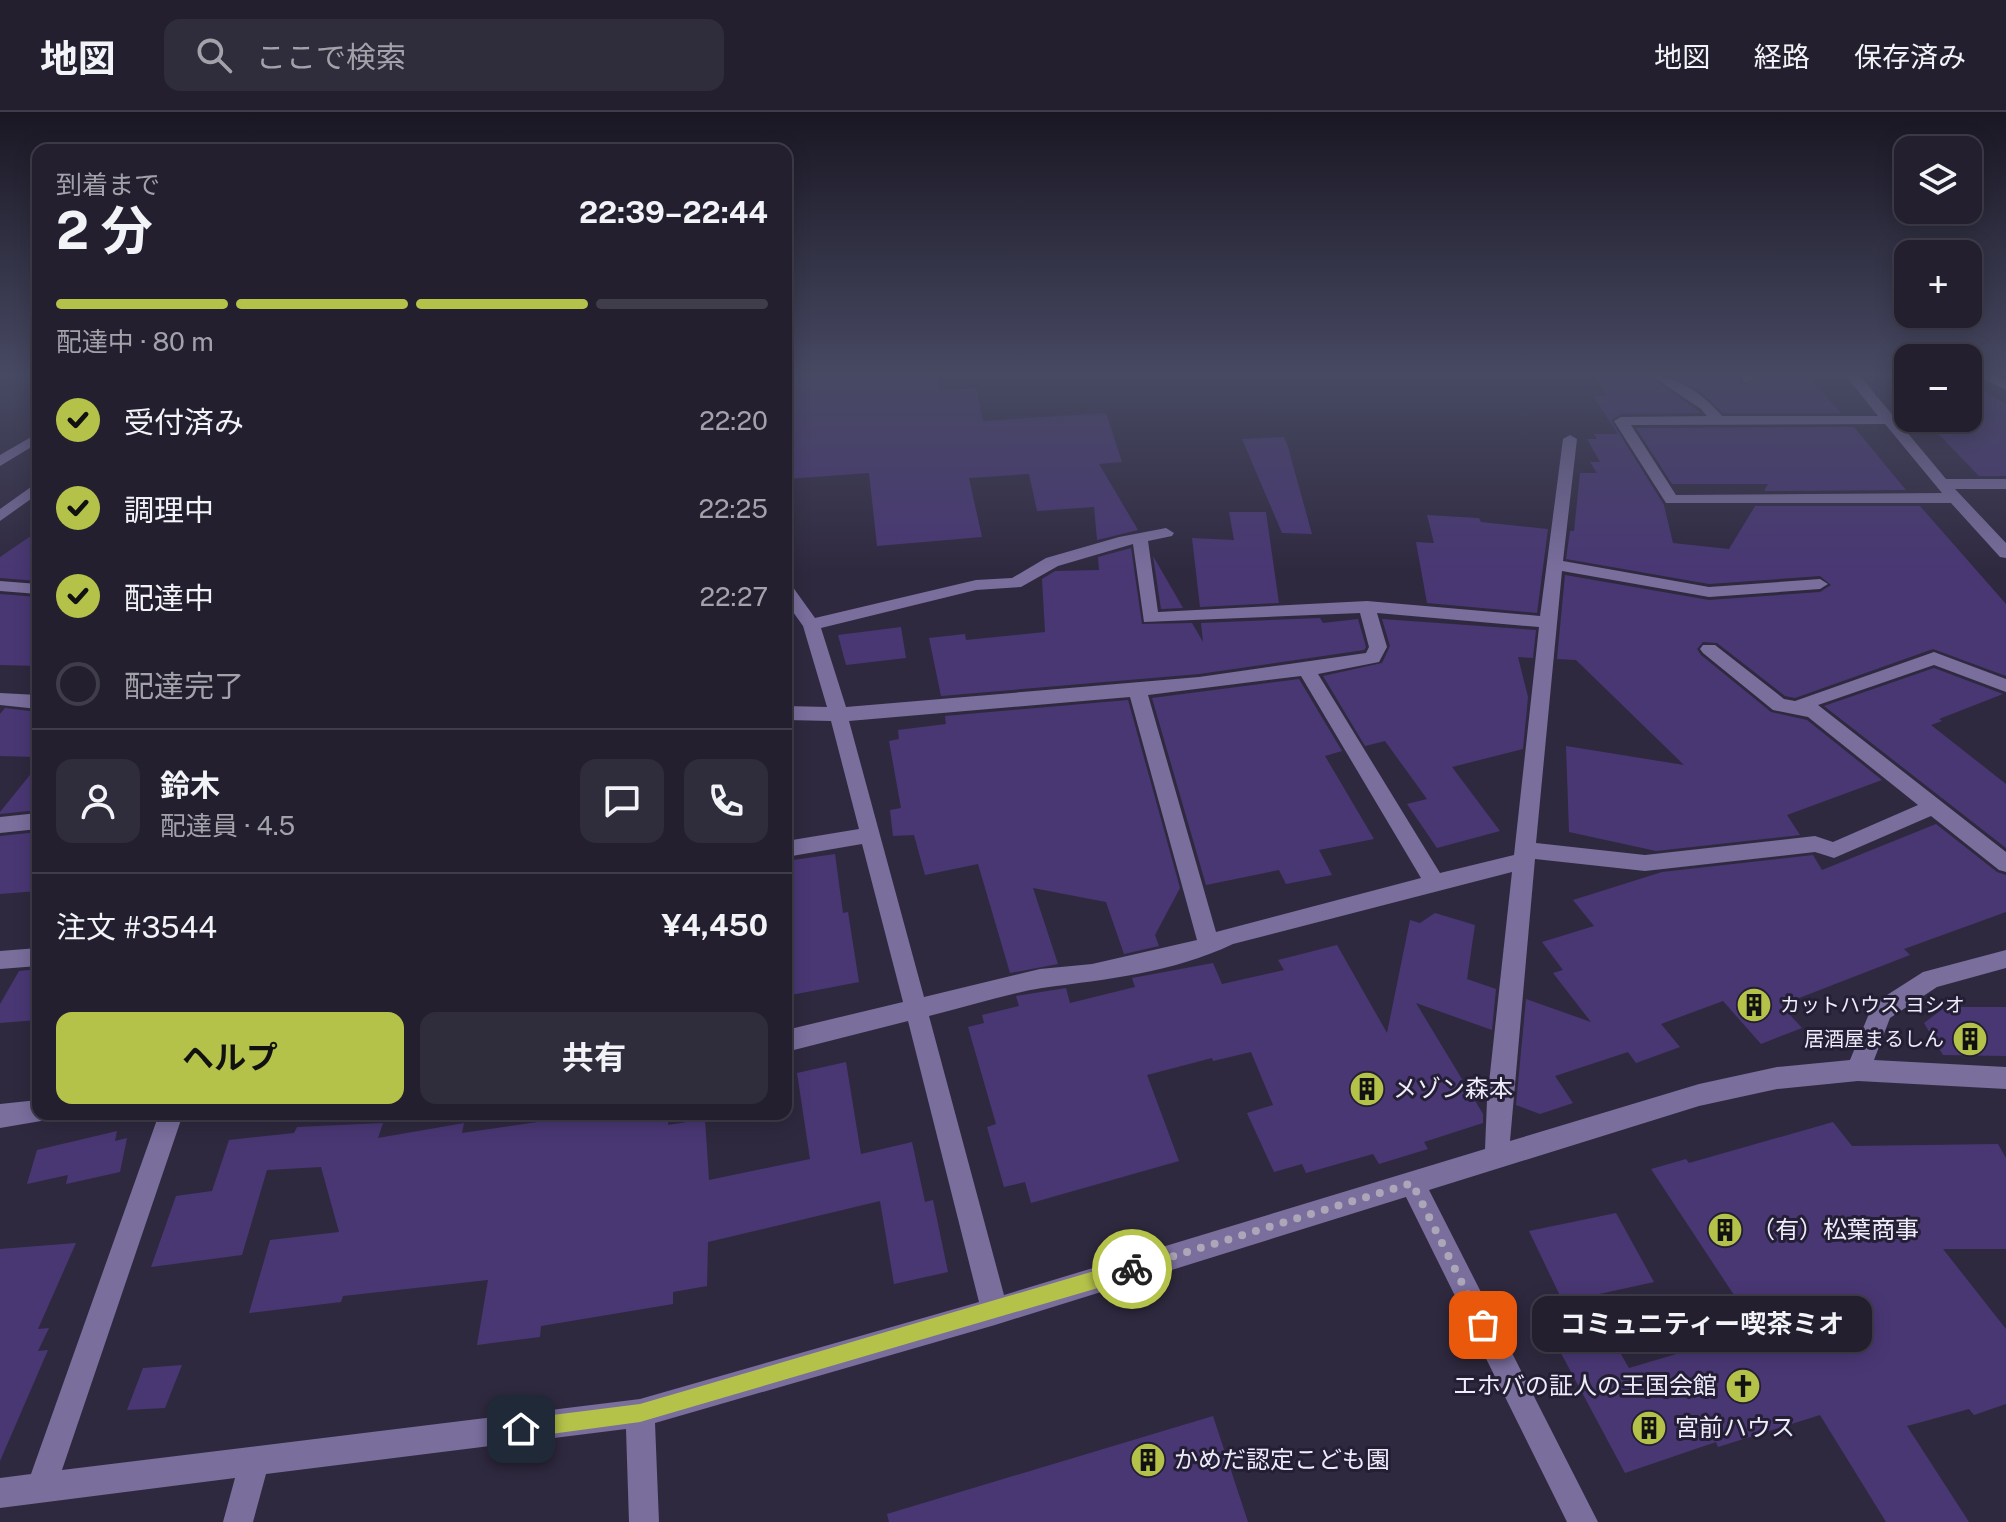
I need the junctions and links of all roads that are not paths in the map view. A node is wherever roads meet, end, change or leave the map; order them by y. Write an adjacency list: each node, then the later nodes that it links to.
1 (31, 442): 5 (street)
2 (1570, 442): 14 (street)
3 (1634, 442): 9 (street)
4 (1906, 442): 6 (street)
5 (0, 462)
6 (1942, 484): 7 (street); 9 (street)
7 (2006, 484)
8 (32, 492): 10 (street)
9 (1955, 498): 13 (street)
10 (0, 516)
11 (1166, 533): 12 (street)
12 (1140, 539): 19 (street); 21 (street)
13 (2006, 553)
14 (1556, 565): 15 (street); 20 (street)
15 (1820, 584)
16 (0, 586): 17 (street)
17 (32, 589)
18 (792, 598): 21 (street)
19 (1367, 607): 20 (street); 23 (street)
20 (1548, 622): 36 (street)
21 (811, 625): 30 (street)
22 (1709, 649): 28 (street)
23 (1307, 671): 25 (street); 38 (street)
24 (2006, 686): 28 (street)
25 (1137, 690): 30 (street); 39 (street)
26 (0, 699): 27 (street)
27 (32, 702)
28 (1813, 711): 31 (street)
29 (792, 713): 30 (street)
30 (839, 716): 34 (street)
31 (1934, 806): 36 (street); 37 (street)
32 (32, 822): 33 (street)
33 (0, 825)
34 (871, 835): 35 (street); 43 (street)
35 (792, 848)
36 (1526, 855): 38 (street); 50 (street)
37 (2006, 864)
38 (1436, 884): 39 (street)
39 (1209, 945): 43 (street)
40 (32, 957): 42 (street)
41 (2006, 959): 45 (street)
42 (0, 960)
43 (917, 1012): 44 (street); 52 (street)
44 (792, 1040)
45 (1858, 1070): 46 (street); 50 (street)
46 (2006, 1078)
47 (32, 1113): 48 (street)
48 (0, 1116)
49 (169, 1120): 55 (street)
50 (1497, 1155): 51 (street)
51 (1412, 1183): 52 (street); 59 (street)
52 (995, 1311): 53 (street)
53 (640, 1413): 54 (street); 58 (street)
54 (254, 1464): 55 (street); 57 (street)
55 (41, 1489): 56 (street)
56 (0, 1493)
57 (238, 1522)
58 (644, 1522)
59 (1583, 1522)

